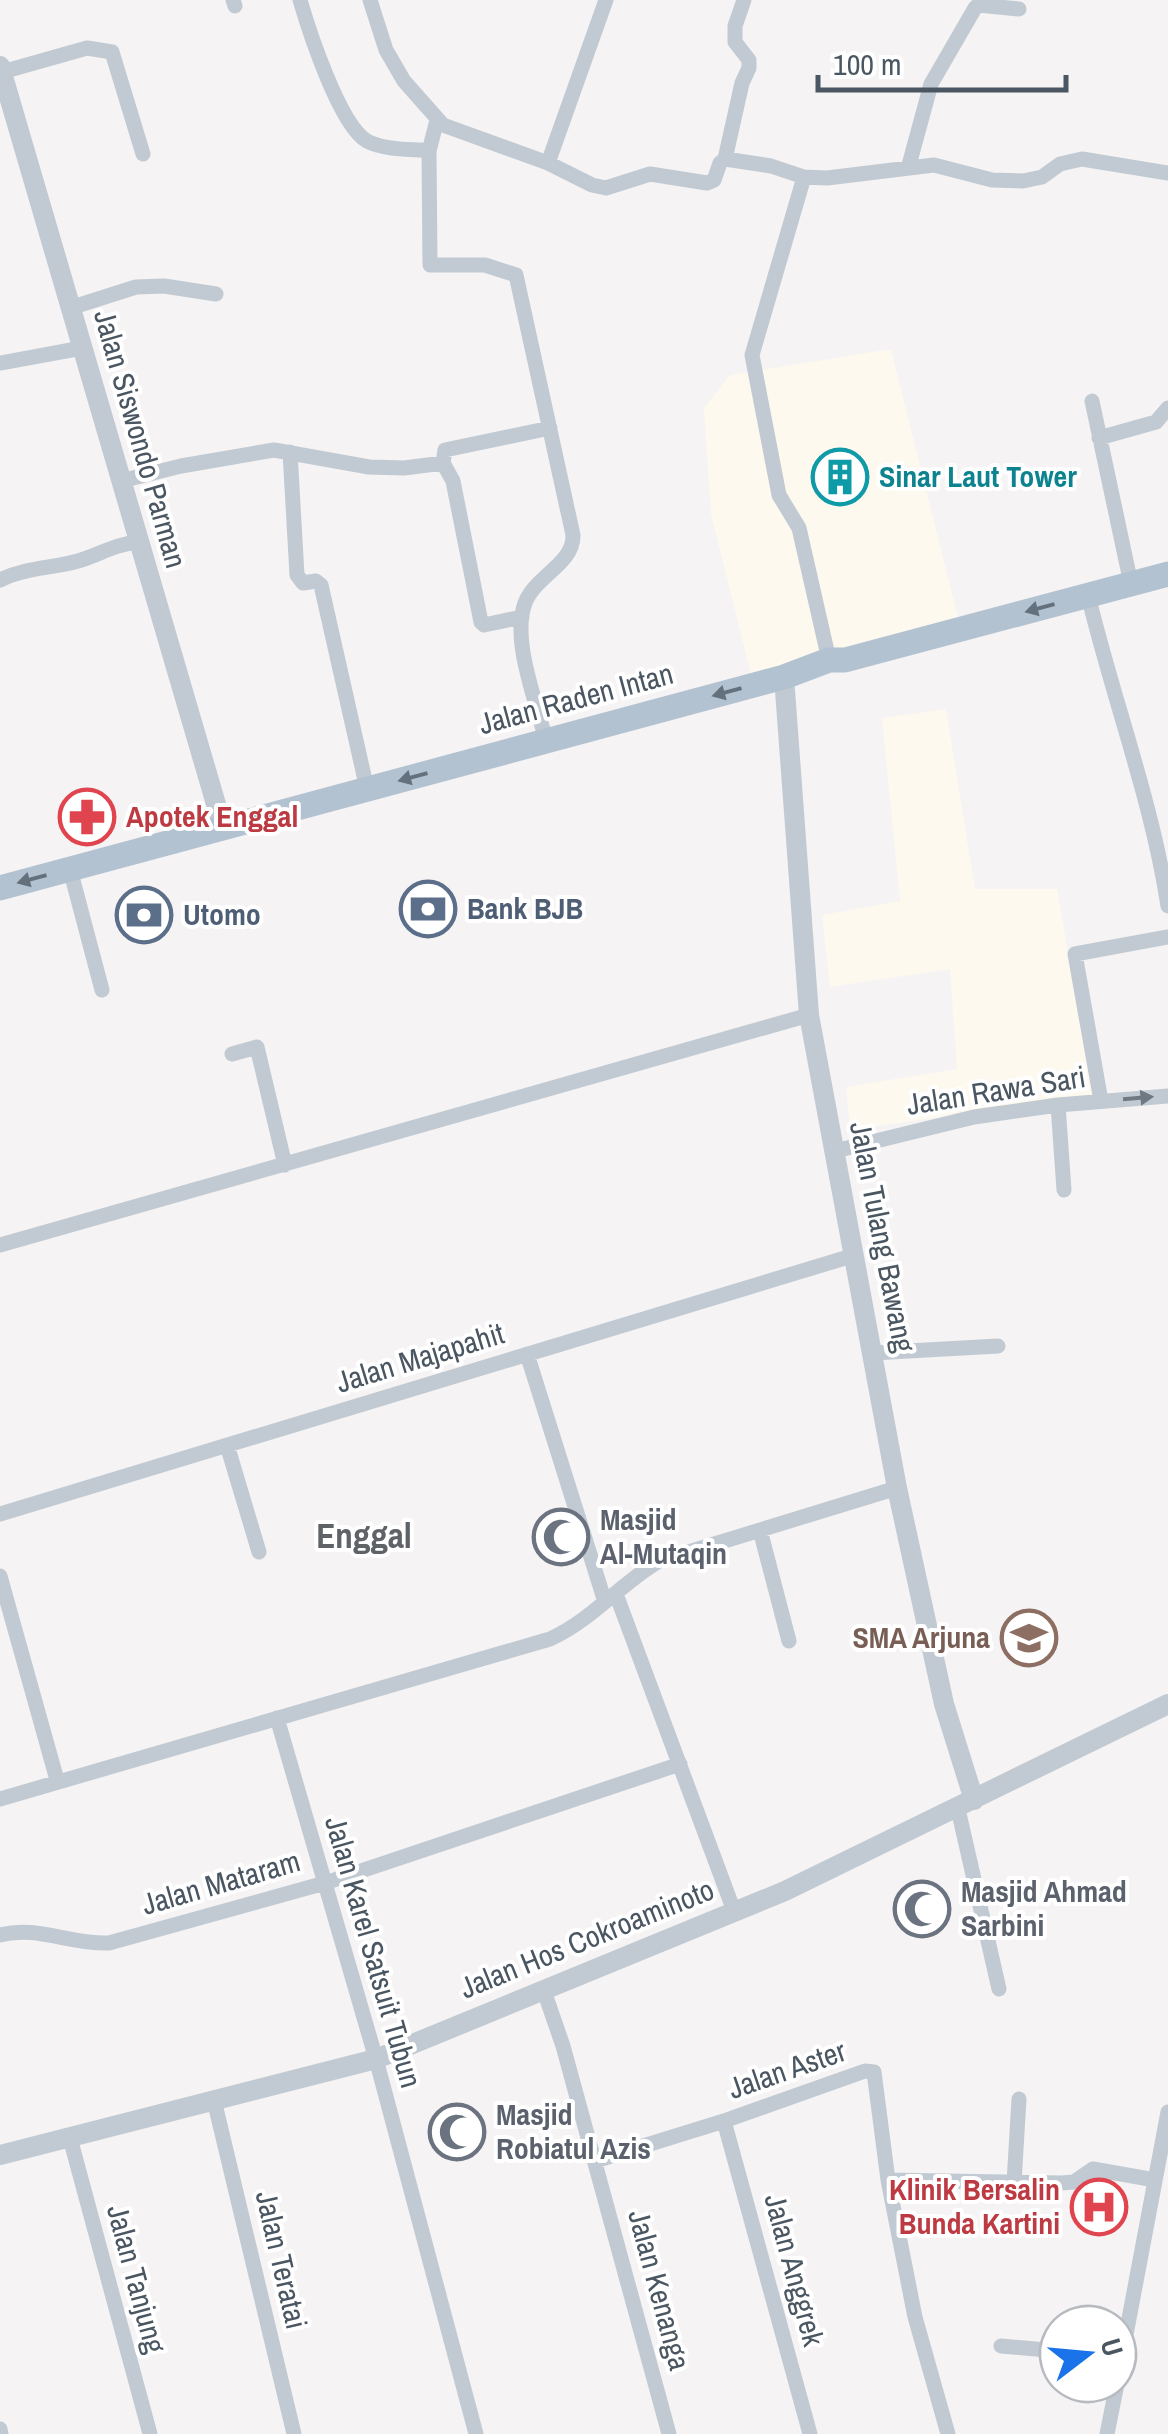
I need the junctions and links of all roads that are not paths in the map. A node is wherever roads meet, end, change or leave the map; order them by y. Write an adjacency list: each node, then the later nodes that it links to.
1 (300, 0): 9 (street)
2 (370, 0): 8 (street)
3 (606, 0): 12 (street)
4 (744, 0): 11 (street)
5 (978, 2): 6 (street); 13 (street)
6 (1020, 9)
7 (1, 69): 10 (street); 17 (street, Jalan Siswondo Parman)
8 (437, 120): 9 (street); 12 (street)
9 (429, 151): 22 (street)
10 (143, 154)
11 (724, 159): 12 (street); 15 (street)
12 (548, 163)
13 (908, 165): 14 (street); 15 (street)
14 (1168, 173)
15 (804, 177): 33 (street)
16 (216, 294): 17 (street)
17 (70, 308): 18 (street, Jalan Siswondo Parman)
18 (82, 348): 19 (street); 26 (street, Jalan Siswondo Parman)
19 (0, 363)
20 (1092, 401): 23 (street)
21 (1168, 408): 23 (street)
22 (550, 428): 25 (street); 32 (street)
23 (1100, 438): 30 (street)
24 (290, 452): 25 (street); 26 (street); 36 (street)
25 (444, 462): 32 (street)
26 (121, 481): 27 (street, Jalan Siswondo Parman)
27 (139, 542): 29 (street); 37 (street, Jalan Siswondo Parman)
28 (1168, 574): 30 (main road, Jalan Raden Intan)
29 (0, 580)
30 (1131, 584): 31 (main road, Jalan Raden Intan)
31 (1088, 595): 33 (main road, Jalan Raden Intan, one-way to 33); 38 (street)
32 (522, 617): 35 (street)
33 (829, 660): 34 (main road, Jalan Raden Intan)
34 (784, 677): 35 (main road, Jalan Raden Intan, one-way to 35); 44 (street, Jalan Tulang Bawang)
35 (546, 741): 36 (main road, Jalan Raden Intan, one-way to 36)
36 (368, 789): 37 (main road, Jalan Raden Intan)
37 (223, 828): 39 (main road, Jalan Raden Intan)
38 (1164, 861): 41 (street)
39 (70, 868): 40 (main road, Jalan Raden Intan, one-way to 40); 43 (street)
40 (0, 888)
41 (1168, 906)
42 (1168, 937): 47 (street)
43 (102, 990)
44 (809, 1014): 49 (street, Jalan Tulang Bawang); 50 (street)
45 (232, 1054): 50 (street)
46 (1168, 1096): 47 (street, Jalan Rawa Sari, one-way to 46)
47 (1101, 1102): 48 (street, Jalan Rawa Sari)
48 (1058, 1105): 49 (street, Jalan Rawa Sari); 51 (street)
49 (836, 1151): 53 (street, Jalan Tulang Bawang)
50 (285, 1165): 52 (street)
51 (1064, 1190)
52 (0, 1245)
53 (856, 1255): 55 (street, Jalan Tulang Bawang); 56 (street, Jalan Majapahit)
54 (998, 1346): 55 (street)
55 (874, 1353): 58 (street, Jalan Tulang Bawang)
56 (527, 1354): 57 (street, Jalan Majapahit); 63 (street)
57 (227, 1446): 59 (street, Jalan Majapahit); 61 (street)
58 (896, 1488): 60 (street); 71 (street, Jalan Tulang Bawang)
59 (0, 1514)
60 (760, 1530): 63 (street); 65 (street)
61 (259, 1552)
62 (0, 1576): 64 (street)
63 (611, 1598): 67 (street); 68 (street)
64 (7, 1625): 69 (street)
65 (789, 1641)
66 (1168, 1704): 71 (street, Jalan Hos Cokroaminoto)
67 (277, 1718): 69 (street); 72 (street, Jalan Karel Satsuit Tubun)
68 (680, 1764): 72 (street, Jalan Mataram); 73 (street)
69 (57, 1780): 70 (street)
70 (0, 1799)
71 (966, 1804): 73 (street, Jalan Hos Cokroaminoto); 76 (street)
72 (325, 1882): 74 (street, Jalan Mataram); 77 (street, Jalan Karel Satsuit Tubun)
73 (734, 1911): 75 (street, Jalan Hos Cokroaminoto)
74 (0, 1934)
75 (544, 1988): 77 (street, Jalan Hos Cokroaminoto); 84 (street, Jalan Kenanga)
76 (999, 1989)
77 (376, 2059): 79 (street, Jalan Hos Cokroaminoto); 94 (street, Jalan Karel Satsuit Tubun)
78 (1020, 2099): 87 (street)
79 (214, 2100): 82 (street, Jalan Hos Cokroaminoto); 93 (street, Jalan Teratai)
80 (1168, 2112): 86 (street)
81 (724, 2121): 84 (street, Jalan Aster); 85 (street, Jalan Aster); 96 (street, Jalan Anggrek)
82 (70, 2138): 83 (street, Jalan Hos Cokroaminoto); 92 (street, Jalan Tanjung)
83 (0, 2155)
84 (595, 2162): 95 (street, Jalan Kenanga)
85 (888, 2180): 87 (street); 97 (street, Jalan Aster)
86 (1156, 2180): 87 (street); 88 (street)
87 (1014, 2183)
88 (1131, 2304)
89 (1001, 2346): 90 (street)
90 (1038, 2349)
91 (1113, 2404): 98 (street)
92 (150, 2434)
93 (294, 2434)
94 (476, 2434)
95 (669, 2434)
96 (810, 2434)
97 (948, 2434)
98 (1107, 2434)

